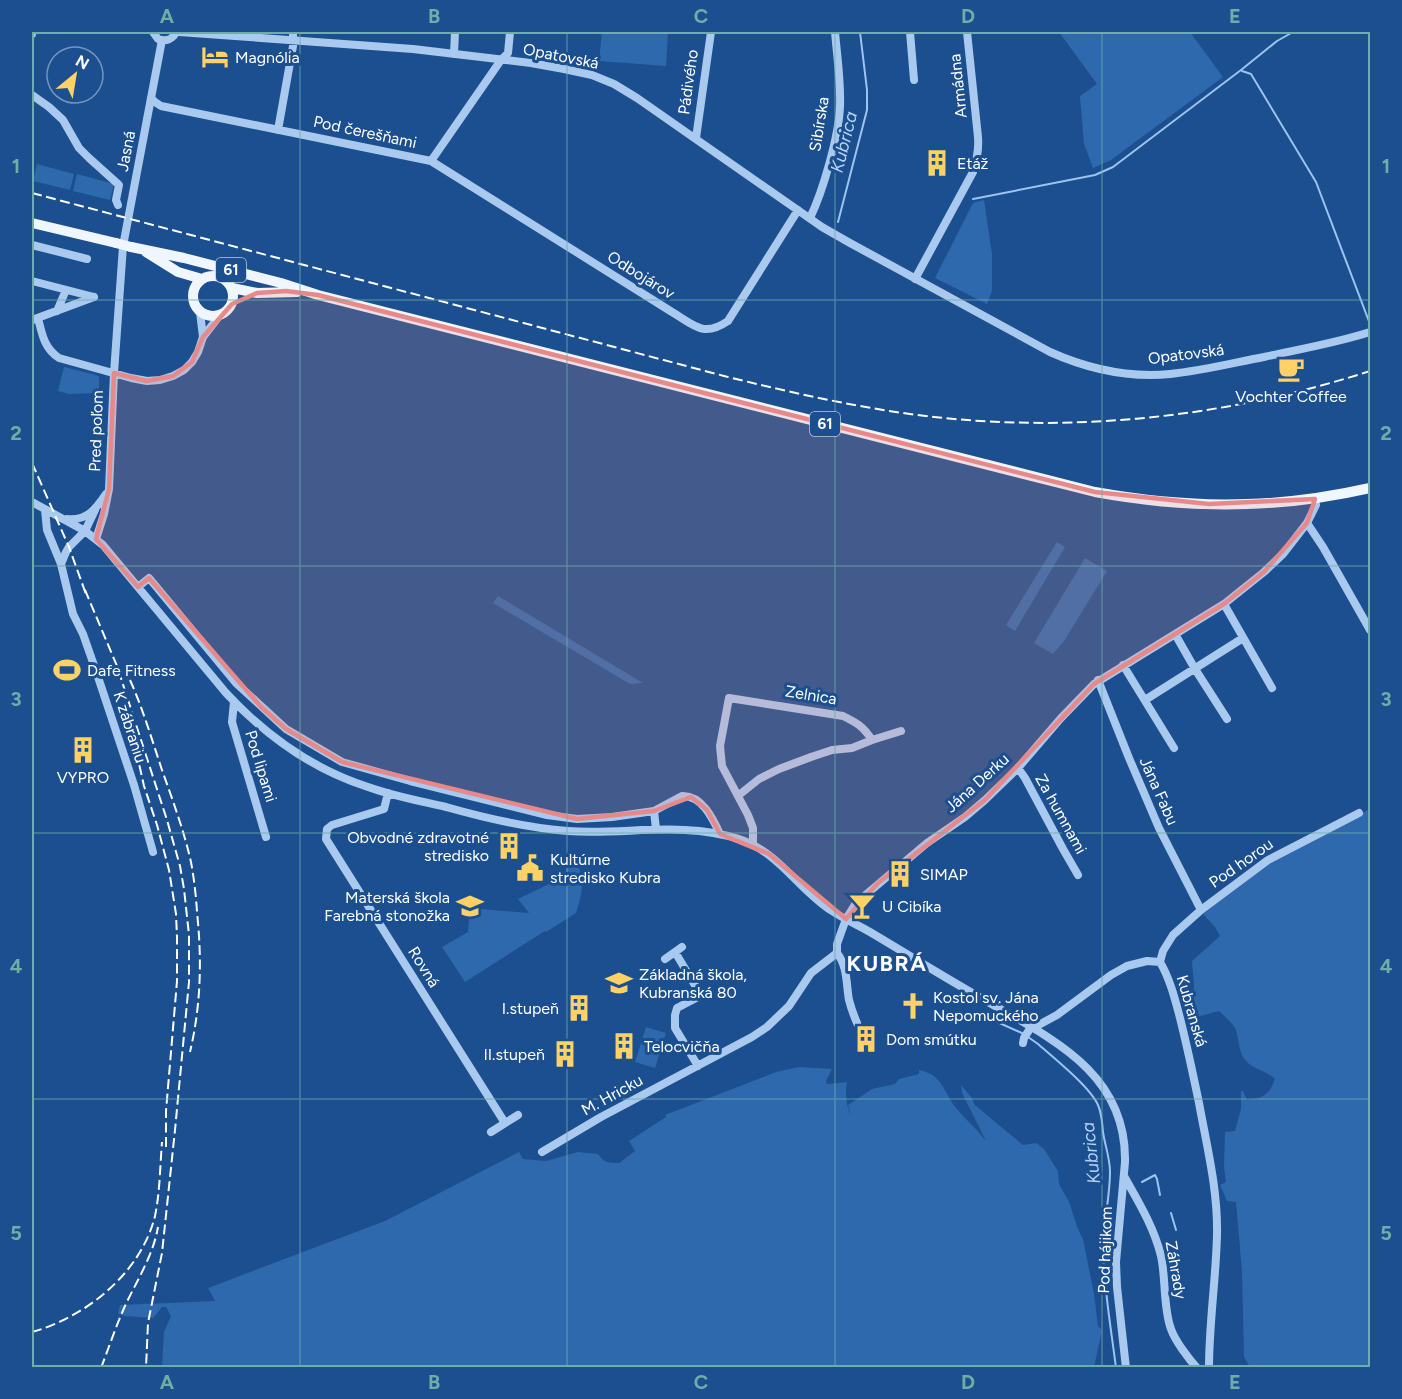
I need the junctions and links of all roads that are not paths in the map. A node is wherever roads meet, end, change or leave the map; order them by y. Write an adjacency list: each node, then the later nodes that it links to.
1 (153, 32): 10 (street)
2 (177, 32): 9 (street, Opatovská); 10 (street)
3 (454, 32): 11 (street)
4 (510, 32): 12 (street, Pod čerešňami)
5 (711, 32): 17 (street, Pádivého)
6 (835, 32): 21 (street, Sibírska)
7 (910, 32): 13 (street)
8 (967, 32): 29 (street, Armádna)
9 (293, 36): 11 (street, Opatovská); 16 (street)
10 (162, 40): 15 (street, Jasná)
11 (454, 54): 12 (street, Opatovská)
12 (501, 60): 17 (street, Opatovská); 18 (street, Pod čerešňami)
13 (914, 80)
14 (32, 95): 19 (street)
15 (151, 98): 16 (street, Pod čerešňami); 26 (street, Jasná)
16 (278, 130): 18 (street, Pod čerešňami)
17 (696, 138): 20 (street, Opatovská)
18 (431, 161): 20 (street, Odbojárov)
19 (118, 205)
20 (798, 210): 21 (street, Opatovská)
21 (810, 218): 29 (street, Opatovská)
22 (32, 223): 24 (main road, 61, bridge)
23 (32, 245): 25 (street)
24 (143, 250): 27 (main road, 61); 35 (main road, 61)
25 (87, 259)
26 (120, 267): 43 (street, Pred poľom)
27 (178, 272): 28 (main road, 61); 33 (main road, 61)
28 (202, 279): 31 (main road, 61); 33 (main road, 61)
29 (915, 279): 41 (street, Opatovská)
30 (32, 281): 32 (street, Pred poľom)
31 (232, 288): 34 (main road, 61); 36 (main road, 61)
32 (66, 290): 37 (street); 37 (street, Pred poľom)
33 (194, 292): 38 (main road, 61)
34 (257, 293): 35 (main road, 61); 36 (main road, 61)
35 (318, 295): 46 (main road, 61)
36 (232, 304): 39 (main road, 61)
37 (57, 311): 40 (street, Pred poľom)
38 (200, 312): 39 (main road); 42 (street)
39 (220, 315): 42 (street, Pred poľom)
40 (35, 319): 43 (street, Pred poľom)
41 (1371, 332)
42 (203, 337): 43 (street, Pred poľom)
43 (114, 373): 45 (street, Pred poľom)
44 (1371, 488): 46 (main road, 61)
45 (109, 489): 49 (street, Pred poľom); 53 (street, Pred poľom)
46 (1315, 499): 51 (street, Jána Derku)
47 (32, 502): 48 (street)
48 (45, 510): 50 (street); 54 (street, K zábraniu)
49 (95, 510): 50 (street); 52 (street, Pred poľom)
50 (61, 518): 52 (street)
51 (1307, 523): 56 (street, Jána Derku); 58 (street)
52 (85, 531): 53 (street); 54 (street, Pred poľom)
53 (96, 539): 55 (street)
54 (61, 564): 95 (street, K zábraniu)
55 (138, 587): 57 (street); 60 (street)
56 (1224, 604): 59 (street, Jána Derku); 61 (street)
57 (191, 629): 60 (street); 65 (street)
58 (1371, 630)
59 (1175, 634): 62 (street, Jána Derku); 63 (street)
60 (180, 637): 67 (street)
61 (1243, 638): 63 (street); 66 (street)
62 (1124, 665): 64 (street, Jána Derku); 68 (street)
63 (1195, 669): 68 (street); 70 (street)
64 (1098, 680): 77 (street, Jána Derku); 97 (street, Jána Fabu)
65 (236, 683): 67 (street); 71 (street)
66 (1272, 688)
67 (226, 693): 69 (street)
68 (1145, 700): 75 (street)
69 (234, 702): 74 (street); 93 (street, Pod lipami)
70 (1227, 719)
71 (286, 729): 74 (street); 76 (street)
72 (902, 731): 73 (street)
73 (872, 740): 81 (street); 81 (street, Zelnica)
74 (278, 741): 78 (street)
75 (1174, 748)
76 (342, 762): 78 (street); 79 (street)
77 (1018, 768): 96 (street, Za humnami); 98 (street, Jána Derku)
78 (337, 776): 80 (street)
79 (410, 781): 82 (street); 83 (street)
80 (388, 793): 82 (street); 106 (street, Rovná)
81 (739, 795): 94 (street, Zelnica)
82 (406, 797): 86 (street)
83 (476, 798): 86 (street); 87 (street)
84 (654, 811): 88 (street); 90 (street); 92 (street)
85 (1359, 813): 97 (street, Pod horou)
86 (473, 814): 89 (street)
87 (547, 815): 88 (street); 89 (street)
88 (612, 817): 91 (street)
89 (544, 828): 91 (street)
90 (656, 829): 91 (street); 92 (street)
91 (612, 830)
92 (720, 834): 94 (street)
93 (266, 837)
94 (753, 844): 98 (street)
95 (153, 852)
96 (1078, 875)
97 (1201, 910): 101 (street, Pod horou)
98 (846, 919): 99 (street); 103 (street)
99 (837, 954): 102 (street); 104 (street, M. Hricku)
100 (664, 959): 104 (street)
101 (1160, 962): 103 (street, Kubranská); 112 (street, Kubranská)
102 (857, 1023)
103 (1028, 1033): 109 (street, Pod hájikom)
104 (698, 1066): 108 (street, M. Hricku)
105 (518, 1115): 106 (street)
106 (505, 1123): 107 (street)
107 (491, 1132)
108 (542, 1152)
109 (1124, 1176): 110 (street, Pod hájikom); 111 (street, Záhrady)
110 (1126, 1368)
111 (1197, 1368)
112 (1209, 1368)

